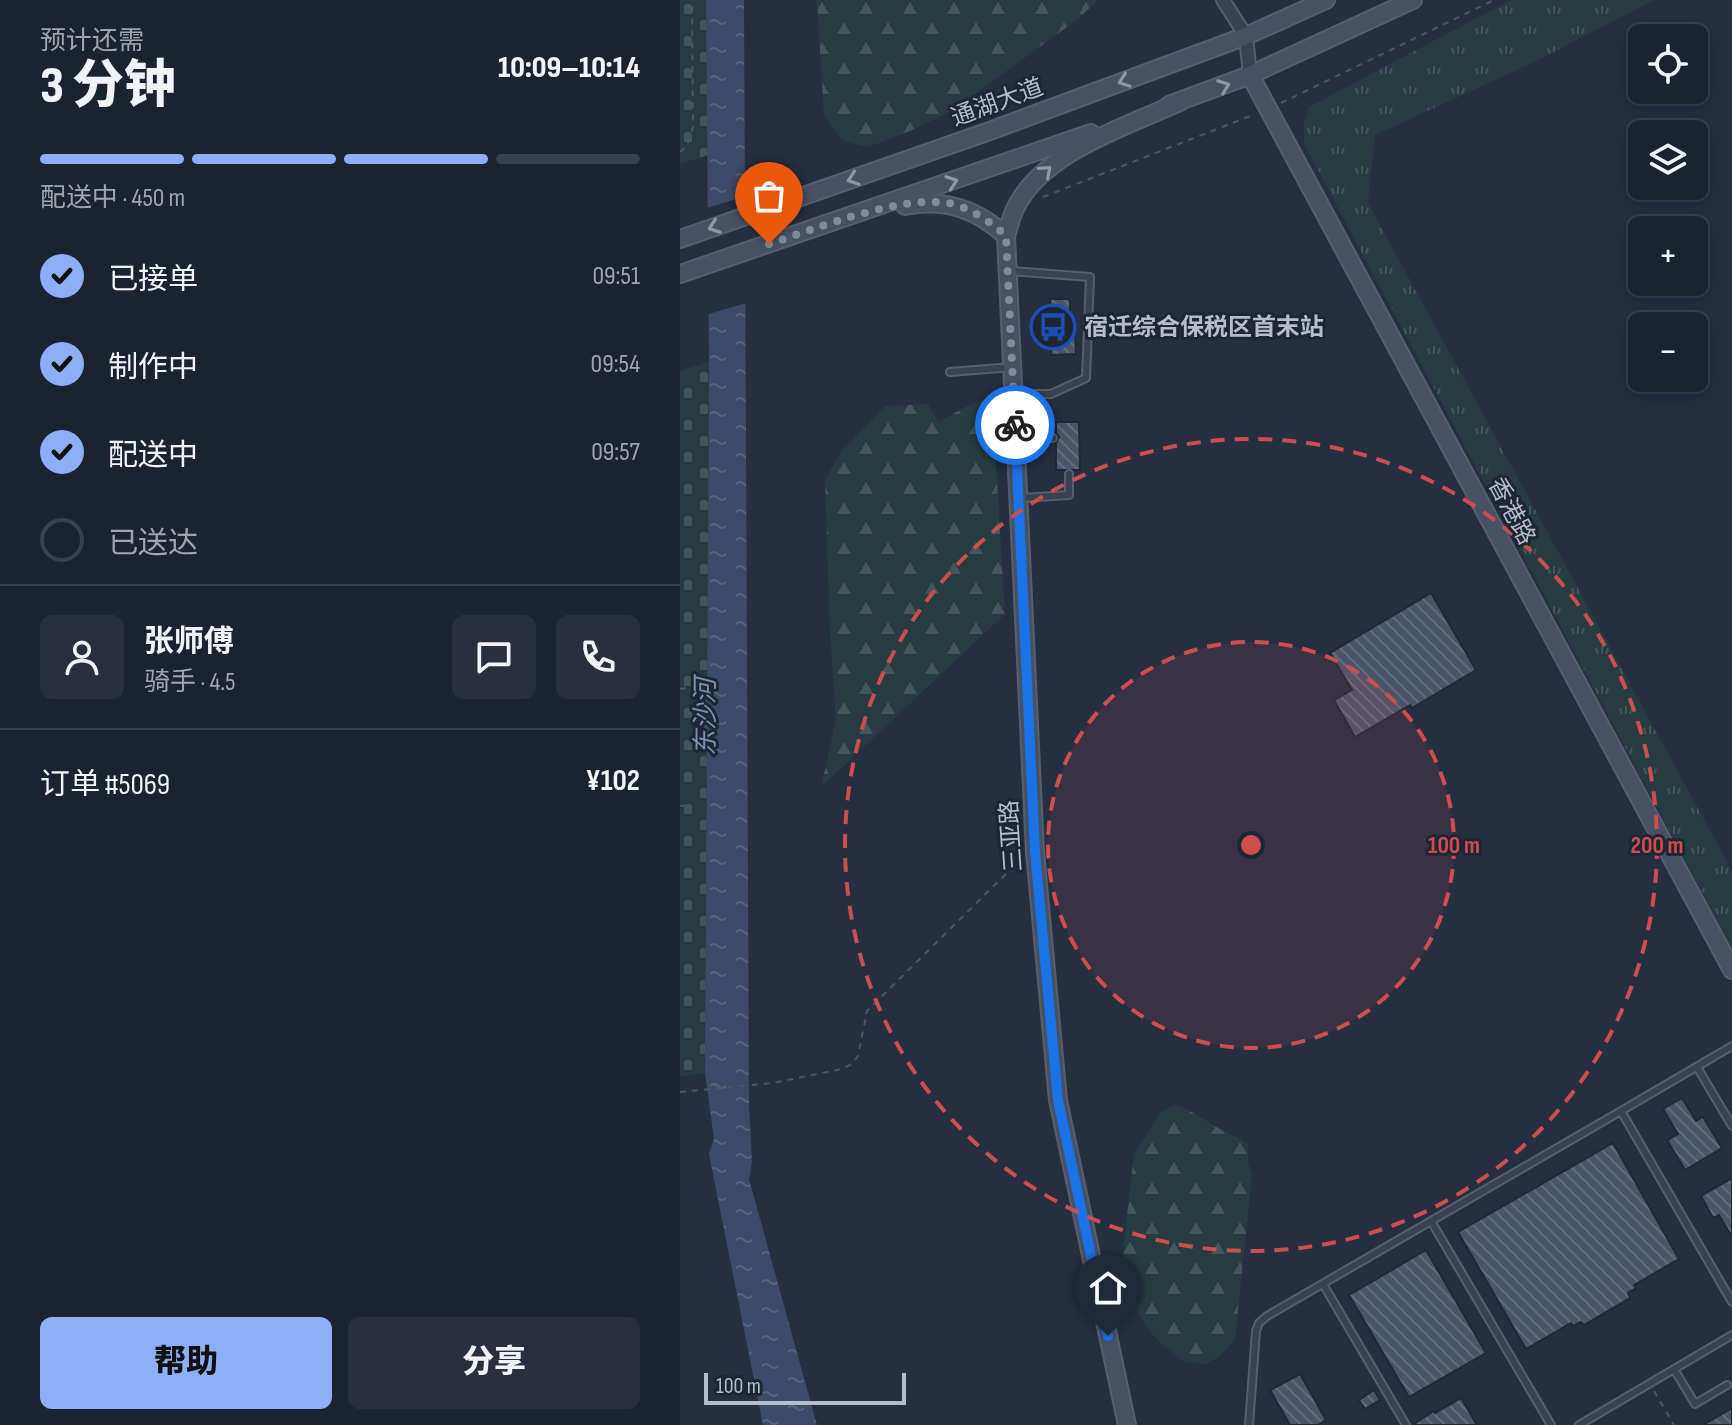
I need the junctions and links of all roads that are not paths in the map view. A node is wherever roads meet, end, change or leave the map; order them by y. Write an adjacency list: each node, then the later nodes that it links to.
1 (1223, 0): 4 (street)
2 (1326, 0): 4 (street, 通湖大道)
3 (1413, 0): 5 (street)
4 (1246, 36): 5 (street); 9 (street, 通湖大道, one-way to 9)
5 (1250, 75): 6 (street, one-way to 5); 19 (street, 香港路)
6 (1180, 102): 7 (street, one-way to 6); 8 (street, one-way to 6)
7 (855, 215): 8 (street); 11 (street)
8 (1006, 236): 10 (street, 三亚路)
9 (680, 239)
10 (1007, 270): 12 (street, 三亚路); 14 (lane)
11 (680, 274)
12 (1012, 367): 13 (lane); 14 (street, 三亚路)
13 (950, 372)
14 (1013, 394): 15 (street, 三亚路)
15 (1015, 438): 16 (lane); 18 (street, 三亚路)
16 (1053, 438)
17 (1069, 474): 18 (lane)
18 (1018, 499): 30 (street, 三亚路)
19 (1732, 970)
20 (1732, 1046): 21 (lane)
21 (1697, 1067): 22 (lane); 23 (lane)
22 (1621, 1111): 24 (lane); 26 (lane)
23 (1732, 1126)
24 (1431, 1221): 25 (lane); 33 (lane)
25 (1323, 1284): 31 (lane); 32 (lane)
26 (1732, 1302)
27 (1732, 1335): 28 (lane)
28 (1674, 1369): 29 (lane); 34 (lane)
29 (1727, 1385)
30 (1127, 1425)
31 (1249, 1425)
32 (1406, 1425)
33 (1551, 1425)
34 (1579, 1425)

